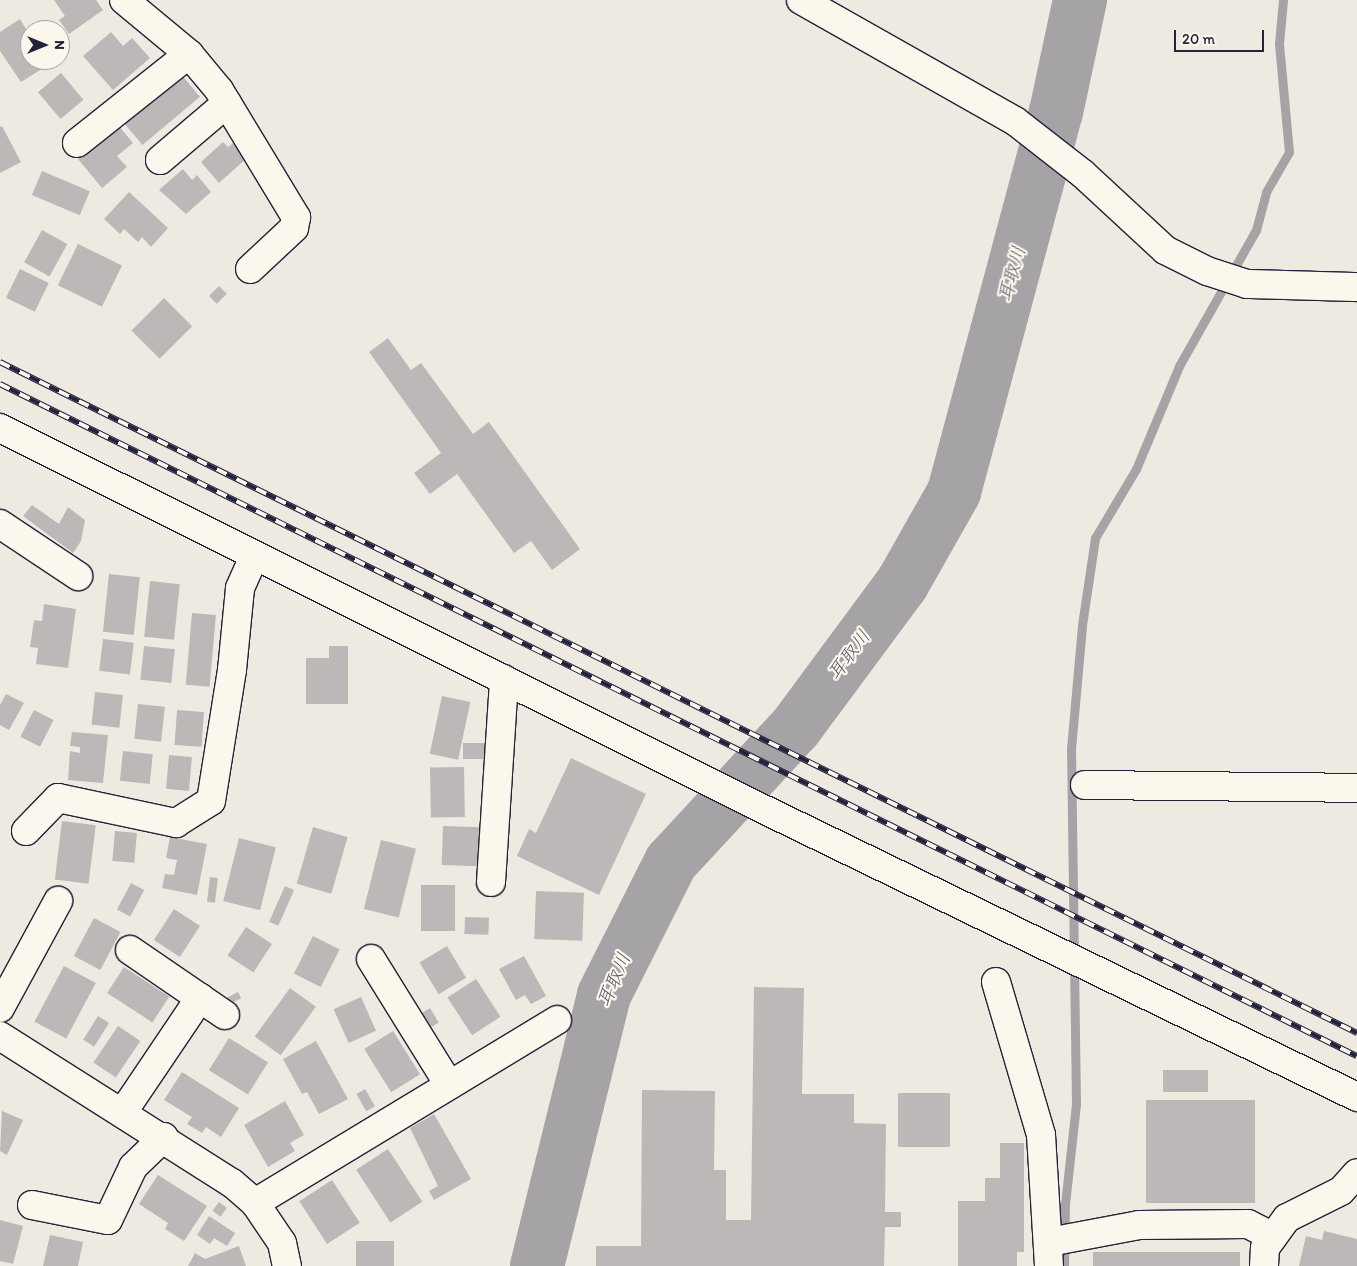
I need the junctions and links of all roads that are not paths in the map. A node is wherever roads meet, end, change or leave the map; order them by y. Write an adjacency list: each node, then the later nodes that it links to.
1 (124, 0): 3 (street)
2 (801, 0): 8 (street)
3 (189, 54): 4 (street); 5 (street)
4 (227, 103): 6 (street); 7 (street)
5 (77, 142)
6 (160, 160)
7 (250, 269)
8 (1357, 287)
9 (0, 428): 11 (street)
10 (0, 524): 12 (street)
11 (255, 555): 13 (street); 16 (street)
12 (78, 576)
13 (504, 679): 17 (street); 28 (street)
14 (1084, 785): 15 (street)
15 (1357, 788)
16 (26, 831)
17 (491, 882)
18 (58, 901): 23 (street)
19 (130, 950): 22 (street)
20 (371, 959): 27 (street)
21 (996, 982): 35 (street)
22 (200, 998): 24 (street); 29 (street)
23 (0, 1008)
24 (225, 1015)
25 (556, 1020): 27 (street)
26 (0, 1036): 29 (street)
27 (449, 1085): 32 (street)
28 (1357, 1098)
29 (123, 1112): 30 (street)
30 (164, 1137): 32 (street); 33 (street)
31 (1357, 1173): 34 (street)
32 (255, 1202): 36 (street)
33 (32, 1205)
34 (1273, 1237): 35 (street); 37 (street)
35 (1056, 1246)
36 (287, 1266)
37 (1264, 1266)

